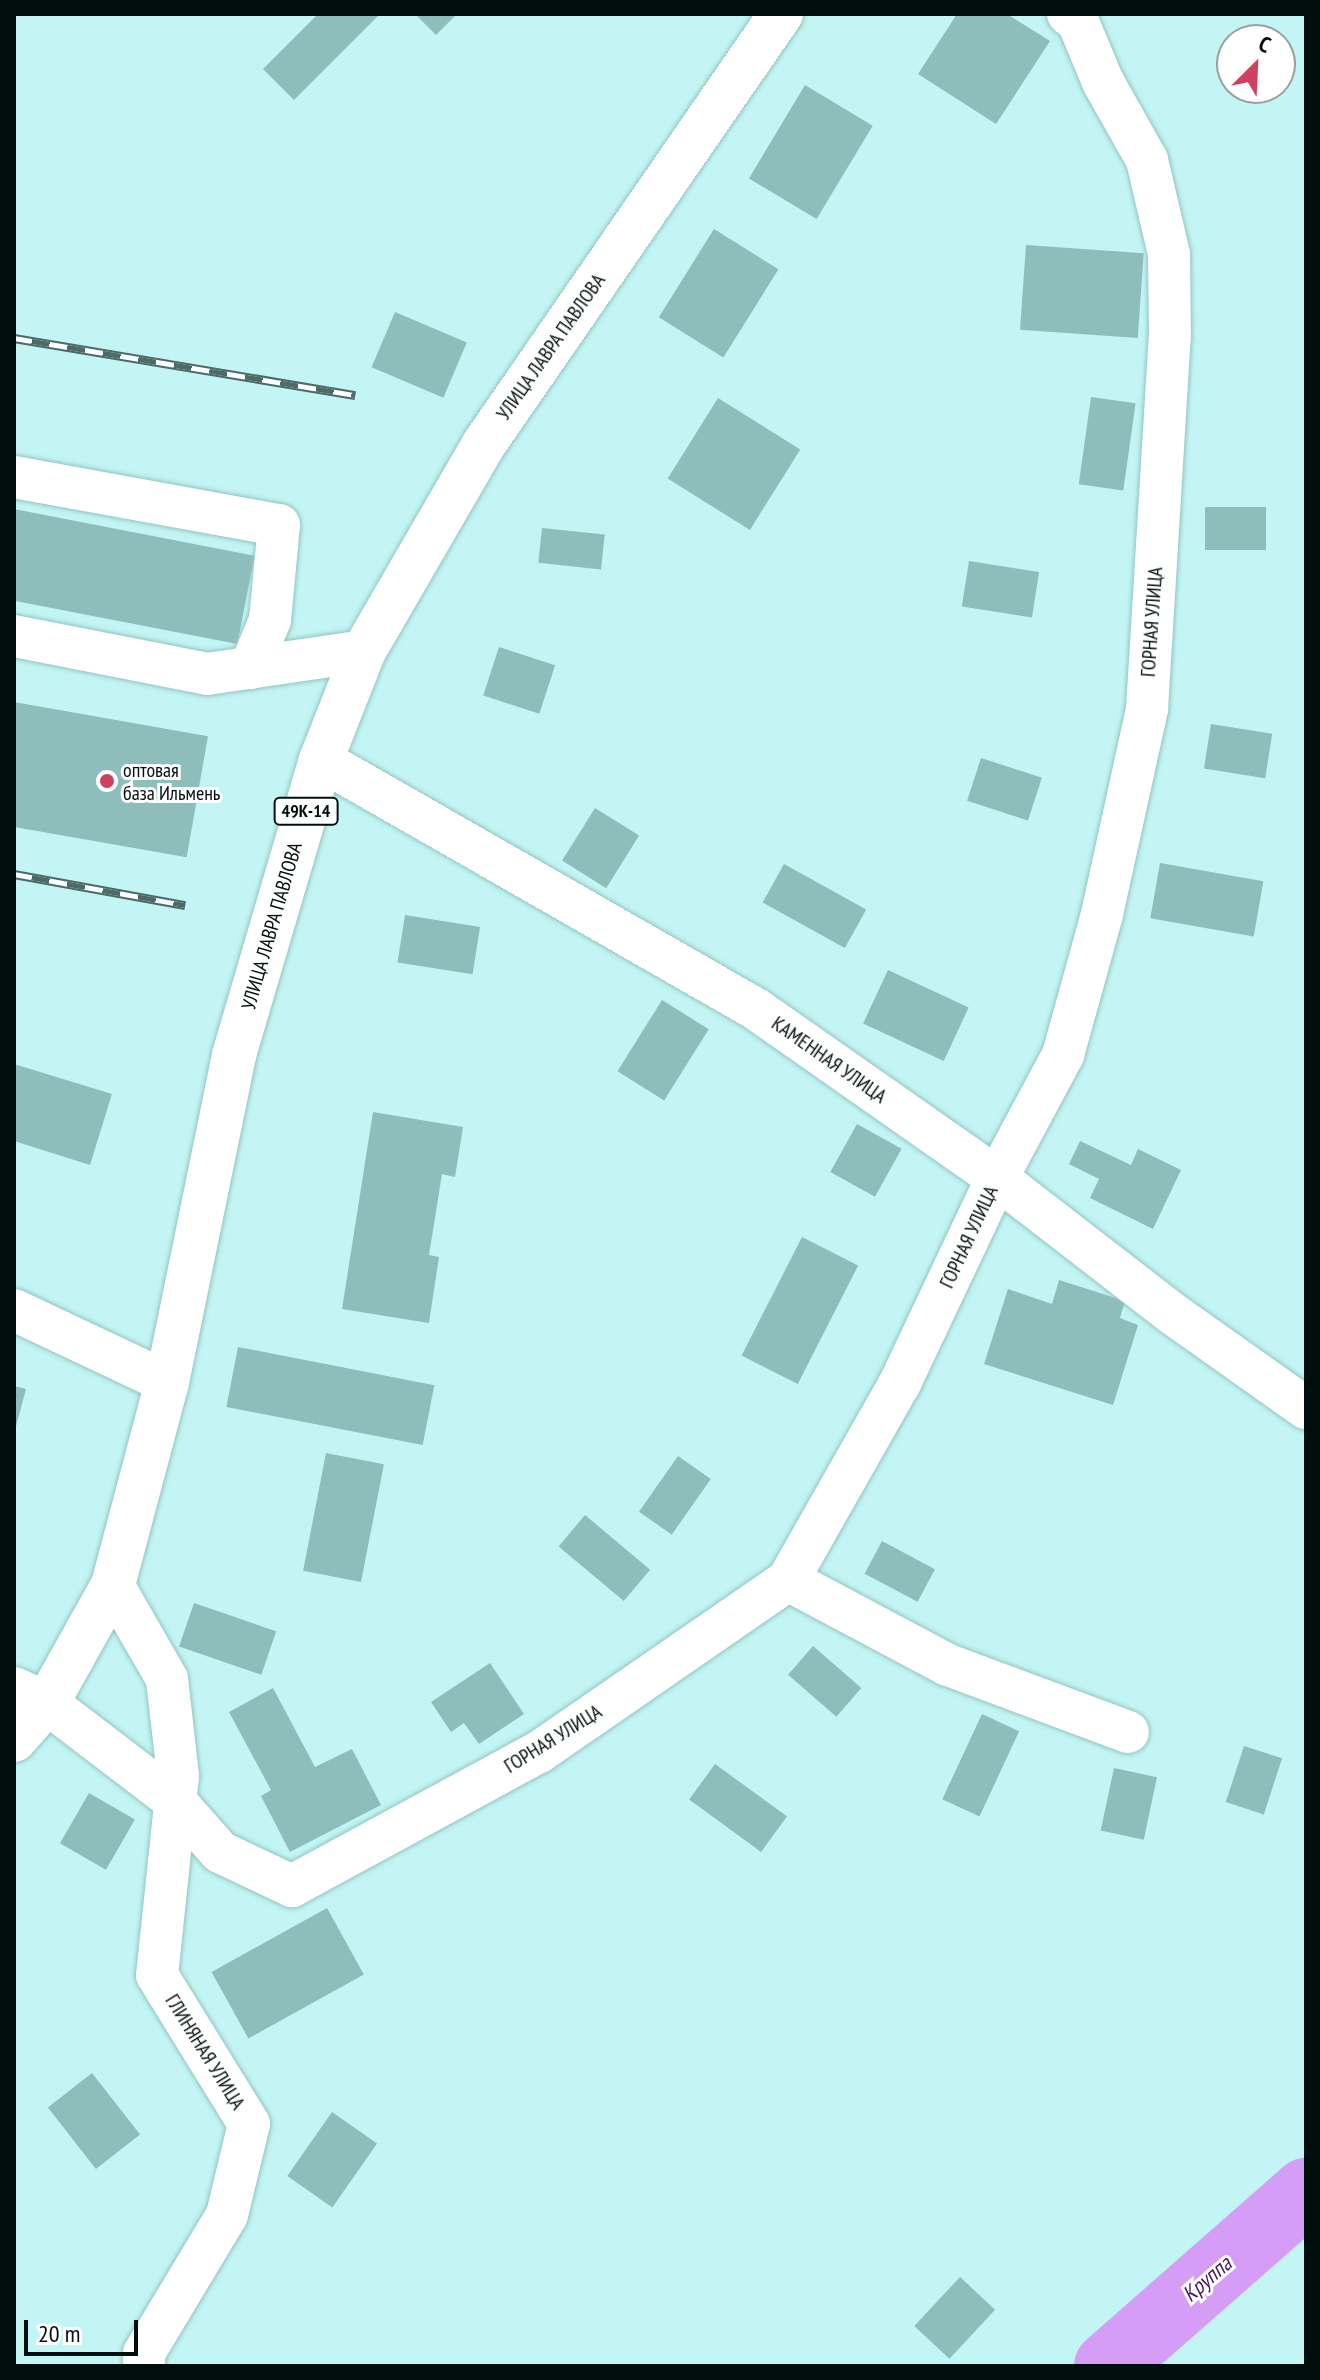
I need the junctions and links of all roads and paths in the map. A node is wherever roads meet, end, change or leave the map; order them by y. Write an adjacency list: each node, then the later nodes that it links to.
1 (781, 14): 5 (main road, УЛИЦА ЛАВРА ПАВЛОВА / 49К-14)
2 (1068, 14): 8 (street, ГОРНАЯ УЛИЦА)
3 (14, 477): 6 (street)
4 (14, 636): 6 (street)
5 (364, 651): 6 (street); 7 (main road, УЛИЦА ЛАВРА ПАВЛОВА / 49К-14)
6 (250, 668)
7 (321, 760): 8 (street, КАМЕННАЯ УЛИЦА); 10 (main road, УЛИЦА ЛАВРА ПАВЛОВА / 49К-14)
8 (997, 1178): 11 (street, КАМЕННАЯ УЛИЦА); 12 (street, ГОРНАЯ УЛИЦА)
9 (14, 1310): 10 (street)
10 (167, 1382): 13 (main road, УЛИЦА ЛАВРА ПАВЛОВА / 49К-14)
11 (1306, 1408)
12 (788, 1580): 15 (street); 17 (street, ГОРНАЯ УЛИЦА)
13 (113, 1585): 14 (main road, УЛИЦА ЛАВРА ПАВЛОВА / 49К-14); 17 (street, ГЛИНЯНАЯ УЛИЦА)
14 (31, 1695): 16 (main road, 49К-14); 17 (street, ГОРНАЯ УЛИЦА)
15 (1128, 1732)
16 (14, 1740)
17 (175, 1801): 18 (street, ГЛИНЯНАЯ УЛИЦА)
18 (144, 2366)

